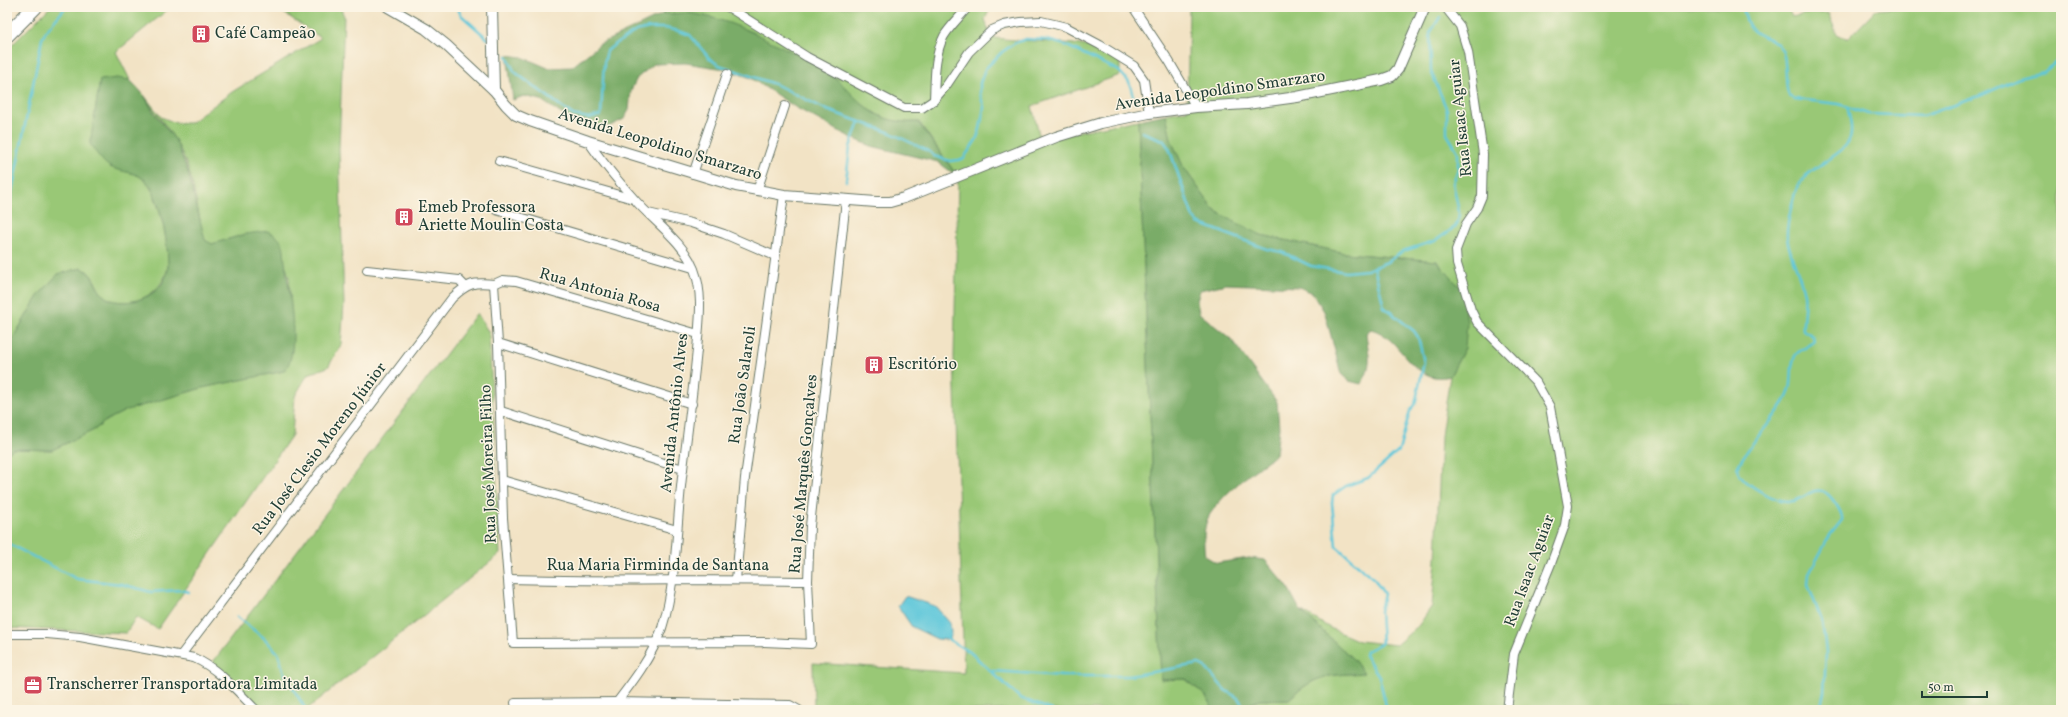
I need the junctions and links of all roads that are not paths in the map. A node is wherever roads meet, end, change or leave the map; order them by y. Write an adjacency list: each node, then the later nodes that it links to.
1 (35, 7): 9 (highway)
2 (388, 7): 11 (street, Avenida Leopoldino Smarzaro)
3 (492, 7): 11 (street)
4 (728, 7): 12 (street)
5 (968, 7): 12 (street)
6 (1133, 7): 14 (street)
7 (1425, 7): 14 (street, Avenida Leopoldino Smarzaro)
8 (1445, 7): 49 (street, Rua Isaac Aguiar)
9 (7, 35)
10 (727, 74): 18 (street)
11 (494, 90): 16 (street, Avenida Leopoldino Smarzaro)
12 (934, 100): 15 (street)
13 (785, 106): 19 (street)
14 (1196, 107): 15 (street, Avenida Leopoldino Smarzaro)
15 (1149, 113): 22 (street, Avenida Leopoldino Smarzaro)
16 (588, 141): 18 (street, Avenida Leopoldino Smarzaro); 21 (street, Avenida Antônio Alves)
17 (499, 161): 21 (street)
18 (693, 174): 19 (street, Avenida Leopoldino Smarzaro)
19 (757, 191): 20 (street, Avenida Leopoldino Smarzaro)
20 (784, 195): 22 (street, Avenida Leopoldino Smarzaro); 25 (street, Rua João Salaroli)
21 (634, 200): 24 (street, Avenida Antônio Alves)
22 (846, 200): 40 (street, Rua José Marquês Gonçalves)
23 (496, 210): 26 (street)
24 (647, 213): 25 (street); 26 (street, Avenida Antônio Alves)
25 (774, 256): 39 (street, Rua João Salaroli)
26 (693, 268): 30 (street, Avenida Antônio Alves)
27 (367, 270): 29 (street)
28 (494, 284): 29 (street); 30 (street, Rua Antonia Rosa); 31 (street, Rua José Moreira Filho)
29 (465, 286): 43 (street, Rua José Clesio Moreno Júnior)
30 (698, 334): 32 (street, Avenida Antônio Alves)
31 (498, 343): 32 (street); 33 (street, Rua José Moreira Filho)
32 (692, 404): 34 (street, Avenida Antônio Alves)
33 (501, 411): 34 (street); 35 (street, Rua José Moreira Filho)
34 (683, 469): 36 (street, Avenida Antônio Alves)
35 (502, 480): 36 (street); 37 (street, Rua José Moreira Filho)
36 (677, 530): 38 (street, Avenida Antônio Alves)
37 (508, 579): 38 (street, Rua Maria Firminda de Santana); 42 (street, Rua José Moreira Filho)
38 (672, 579): 39 (street, Rua Maria Firminda de Santana); 42 (street, Avenida Antônio Alves)
39 (736, 580): 40 (street, Rua Maria Firminda de Santana)
40 (808, 581): 42 (street, Rua José Marquês Gonçalves)
41 (7, 634): 43 (street)
42 (656, 642): 44 (street, Avenida Antônio Alves)
43 (181, 655): 46 (street)
44 (617, 702): 45 (street); 47 (street, Avenida Antônio Alves); 48 (street)
45 (515, 703)
46 (256, 710)
47 (611, 710)
48 (800, 710)
49 (1507, 710)

